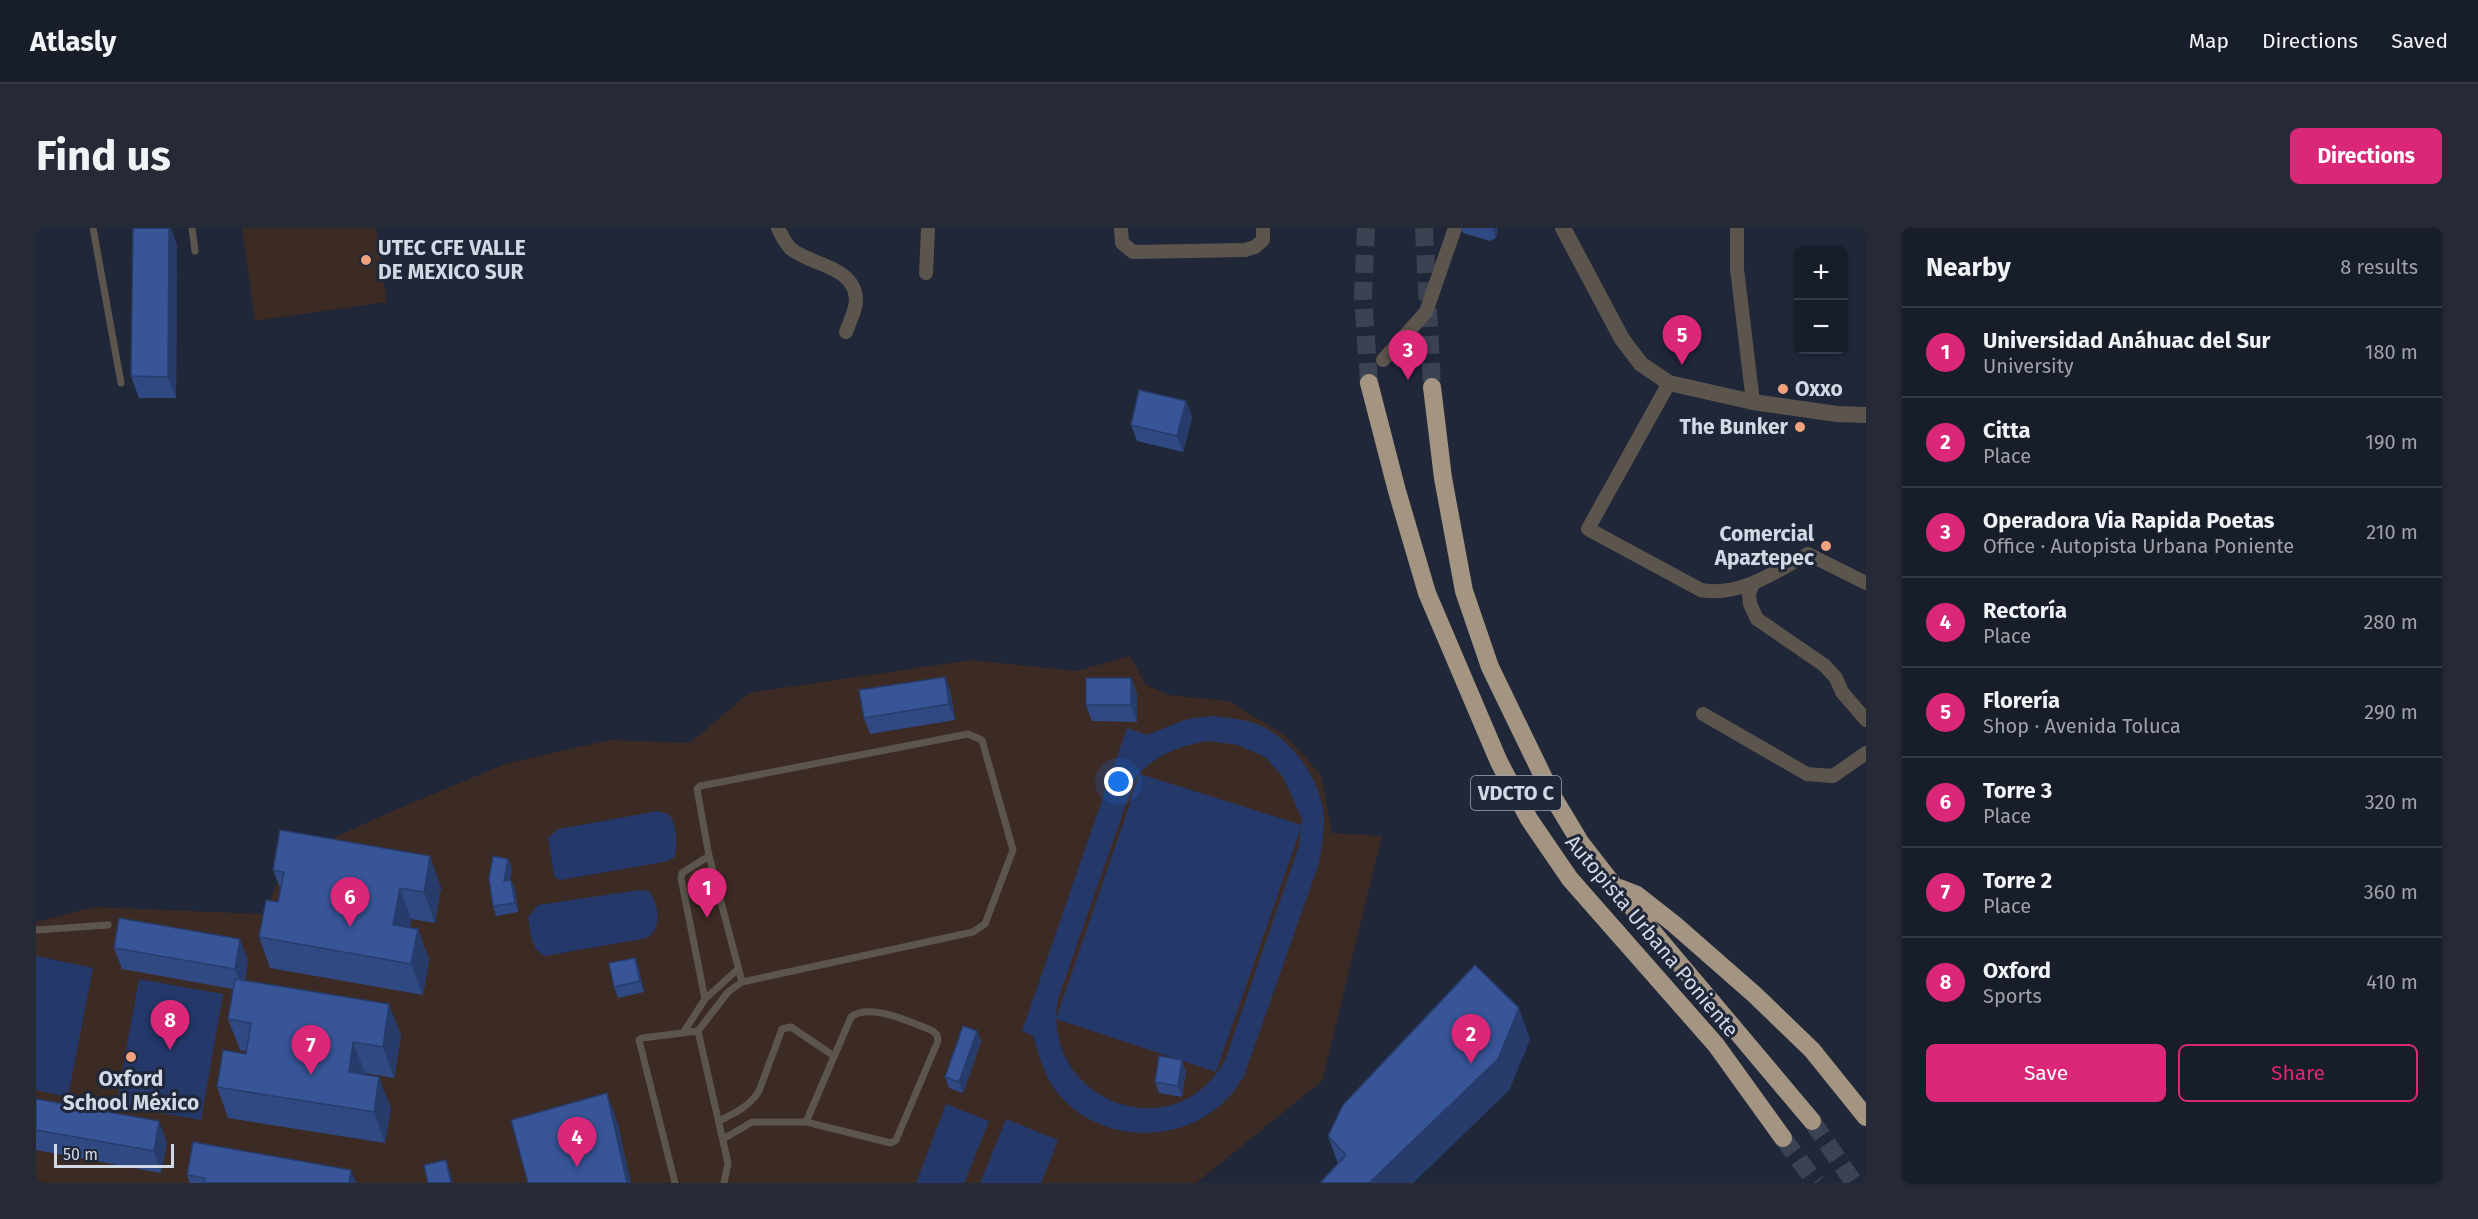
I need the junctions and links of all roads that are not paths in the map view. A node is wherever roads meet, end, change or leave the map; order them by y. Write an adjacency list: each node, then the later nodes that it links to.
1 (93, 228): 14 (lane)
2 (192, 228): 10 (lane)
3 (778, 228): 12 (street)
4 (928, 228): 11 (street)
5 (1121, 228): 6 (street)
6 (1263, 228)
7 (1455, 228): 13 (street)
8 (1563, 228): 16 (street)
9 (1737, 228): 18 (street)
10 (195, 252)
11 (926, 273)
12 (846, 332)
13 (1383, 360)
14 (121, 382)
15 (1369, 383): 39 (highway, Autopista Urbana Poniente / VDCTO C)
16 (1669, 383): 18 (street); 21 (street)
17 (1432, 387): 26 (highway, Autopista Urbana Poniente / VDCTO C)
18 (1753, 402): 19 (street)
19 (1866, 415)
20 (1866, 583): 21 (street)
21 (1753, 584): 23 (street)
22 (1703, 714): 24 (street)
23 (1866, 720)
24 (1866, 753)
25 (709, 856): 29 (lane); 30 (lane); 31 (lane)
26 (1615, 887): 35 (highway); 37 (highway, Autopista Urbana Poniente / VDCTO C)
27 (108, 925): 28 (lane)
28 (36, 930)
29 (738, 969): 30 (lane); 31 (lane)
30 (742, 982): 32 (lane)
31 (705, 999): 33 (lane)
32 (698, 1031): 33 (lane); 36 (lane)
33 (682, 1033): 41 (lane)
34 (834, 1056): 36 (lane); 38 (lane); 38 (lane)
35 (1866, 1117)
36 (719, 1121): 40 (lane)
37 (1812, 1121)
38 (806, 1122): 40 (lane)
39 (1784, 1138)
40 (723, 1139): 42 (lane)
41 (675, 1183)
42 (724, 1183)

